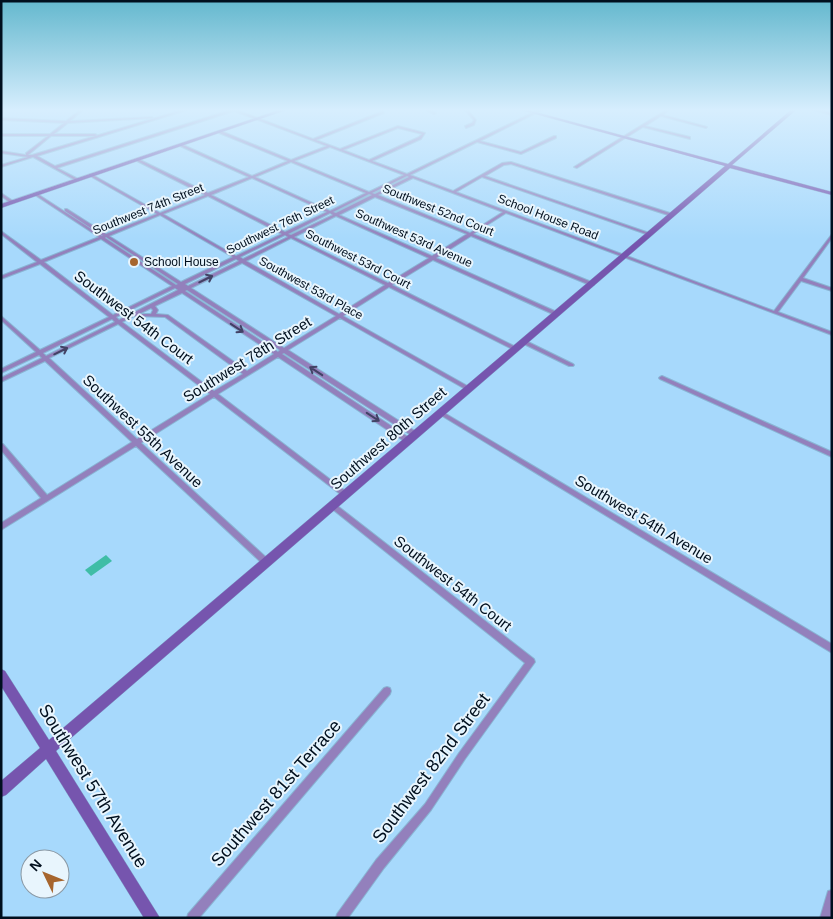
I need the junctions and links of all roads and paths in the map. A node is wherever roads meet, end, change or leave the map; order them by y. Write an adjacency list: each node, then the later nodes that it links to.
1 (13, 153): 14 (street)
2 (44, 153): 15 (street)
3 (100, 153): 21 (street)
4 (158, 153): 16 (street)
5 (198, 153): 26 (street, Southwest 53rd Avenue)
6 (272, 153): 17 (street, Southwest 52nd Court)
7 (312, 153): 17 (street, Southwest 74th Street)
8 (347, 153): 18 (street, School House Road)
9 (385, 153): 18 (street)
10 (453, 153): 23 (street, Southwest 76th Street)
11 (599, 153): 22 (street)
12 (682, 153): 20 (street)
13 (744, 153): 20 (street, Southwest 80th Street)
14 (27, 154): 15 (street)
15 (34, 156): 19 (street); 21 (street)
16 (138, 160): 24 (street); 34 (street, Southwest 53rd Court)
17 (292, 161): 26 (street, Southwest 74th Street); 31 (street, Southwest 52nd Court)
18 (368, 161): 23 (street, School House Road)
19 (1, 166)
20 (729, 166): 33 (street); 42 (street, Southwest 80th Street)
21 (56, 167): 28 (street)
22 (576, 167)
23 (407, 175): 27 (street, School House Road); 31 (street, Southwest 76th Street)
24 (91, 176): 28 (street); 40 (street, Southwest 53rd Place)
25 (482, 176): 29 (street); 42 (street); 45 (street)
26 (252, 177): 34 (street, Southwest 74th Street); 38 (street, Southwest 53rd Avenue)
27 (412, 177): 29 (street, School House Road); 35 (street, Southwest 76th Street)
28 (77, 180): 30 (street)
29 (453, 192): 39 (street, School House Road)
30 (38, 193): 36 (street); 48 (street); 50 (street)
31 (369, 193): 35 (street, Southwest 52nd Court); 38 (street, Southwest 76th Street)
32 (1, 194): 36 (street)
33 (832, 194)
34 (209, 195): 40 (street, Southwest 74th Street); 44 (street, Southwest 53rd Court)
35 (376, 196): 41 (street, Southwest 76th Street); 46 (street, Southwest 52nd Court)
36 (12, 202): 37 (street)
37 (1, 206)
38 (330, 212): 41 (street, Southwest 53rd Avenue); 44 (street, Southwest 76th Street)
39 (506, 212): 46 (street, Southwest 78th Street); 51 (street, School House Road)
40 (161, 214): 48 (street, Southwest 74th Street); 52 (street, Southwest 53rd Place)
41 (336, 215): 49 (street, Southwest 76th Street); 53 (street, Southwest 53rd Avenue)
42 (672, 215): 45 (street, Southwest 80th Street)
43 (1, 232): 55 (street, Southwest 54th Court)
44 (286, 234): 49 (street, Southwest 53rd Court); 52 (street, Southwest 76th Street)
45 (650, 234): 51 (street, Southwest 80th Street)
46 (471, 235): 53 (street, Southwest 78th Street); 59 (street, Southwest 52nd Court)
47 (832, 235): 57 (street)
48 (106, 236): 50 (street, Southwest 74th Street); 58 (street)
49 (292, 237): 54 (street, Southwest 76th Street); 60 (street, Southwest 53rd Court)
50 (101, 238): 55 (street, Southwest 74th Street); 61 (street)
51 (624, 256): 59 (street, Southwest 80th Street); 66 (street, School House Road)
52 (236, 257): 54 (street, Southwest 53rd Place); 58 (street, Southwest 76th Street)
53 (432, 258): 60 (street, Southwest 78th Street); 67 (street, Southwest 53rd Avenue)
54 (243, 261): 62 (street, Southwest 76th Street, one-way to 54); 70 (street, Southwest 53rd Place)
55 (40, 262): 56 (street, Southwest 74th Street); 72 (street, Southwest 54th Court)
56 (1, 278)
57 (800, 278): 63 (street); 66 (street)
58 (182, 284): 61 (street, Southwest 76th Street); 62 (street)
59 (592, 284): 67 (street, Southwest 80th Street)
60 (389, 286): 70 (street, Southwest 78th Street); 76 (street, Southwest 53rd Court)
61 (175, 287): 64 (street); 72 (street, Southwest 76th Street)
62 (188, 288): 64 (street, Southwest 76th Street); 77 (street)
63 (832, 290)
64 (181, 292): 65 (street, Southwest 76th Street); 79 (street, one-way to 79)
65 (152, 306): 68 (street, Southwest 76th Street); 69 (street)
66 (775, 312): 74 (street, School House Road)
67 (556, 314): 75 (street, Southwest 80th Street)
68 (132, 315): 69 (street); 73 (street, Southwest 76th Street)
69 (154, 315): 83 (street)
70 (340, 316): 77 (street, Southwest 78th Street); 86 (street, Southwest 53rd Place)
71 (1, 317): 78 (street, Southwest 55th Avenue)
72 (112, 318): 73 (street, Southwest 54th Court); 78 (street, Southwest 76th Street)
73 (118, 322): 80 (street, Southwest 76th Street, one-way to 73); 87 (street, Southwest 54th Court)
74 (832, 334)
75 (524, 342): 76 (street, Southwest 80th Street); 81 (street)
76 (516, 349): 86 (street, Southwest 80th Street)
77 (285, 350): 79 (street, Southwest 78th Street); 89 (street, one-way to 77)
78 (39, 353): 80 (street, Southwest 55th Avenue); 82 (street, Southwest 76th Street)
79 (278, 355): 83 (street, Southwest 78th Street); 90 (street, one-way to 90)
80 (46, 358): 85 (street, Southwest 76th Street); 91 (street, Southwest 55th Avenue)
81 (571, 365)
82 (1, 371)
83 (247, 374): 87 (street, Southwest 78th Street)
84 (662, 378): 93 (street)
85 (1, 380)
86 (469, 389): 88 (street, Southwest 80th Street)
87 (214, 395): 91 (street, Southwest 78th Street); 94 (street, Southwest 54th Court)
88 (441, 413): 89 (street, Southwest 80th Street); 99 (street, Southwest 54th Avenue)
89 (416, 435): 90 (street, Southwest 80th Street)
90 (409, 441): 94 (street, Southwest 80th Street)
91 (137, 443): 95 (street, Southwest 78th Street); 98 (street, Southwest 55th Avenue)
92 (1, 446): 95 (street)
93 (832, 455)
94 (346, 495): 96 (street, Southwest 80th Street)
95 (46, 500): 97 (street, Southwest 78th Street)
96 (334, 506): 98 (street, Southwest 80th Street); 100 (street, Southwest 54th Court)
97 (1, 527)
98 (267, 563): 103 (street, Southwest 80th Street)
99 (832, 649)
100 (531, 662): 106 (street, Southwest 82nd Street)
101 (1, 675): 103 (main road, Southwest 57th Avenue)
102 (387, 691): 108 (street, Southwest 81st Terrace)
103 (49, 750): 104 (street, Southwest 80th Street); 107 (street, Southwest 57th Avenue)
104 (1, 790)
105 (832, 895): 109 (street)
106 (343, 915)
107 (151, 917)
108 (192, 918)
109 (825, 918)

